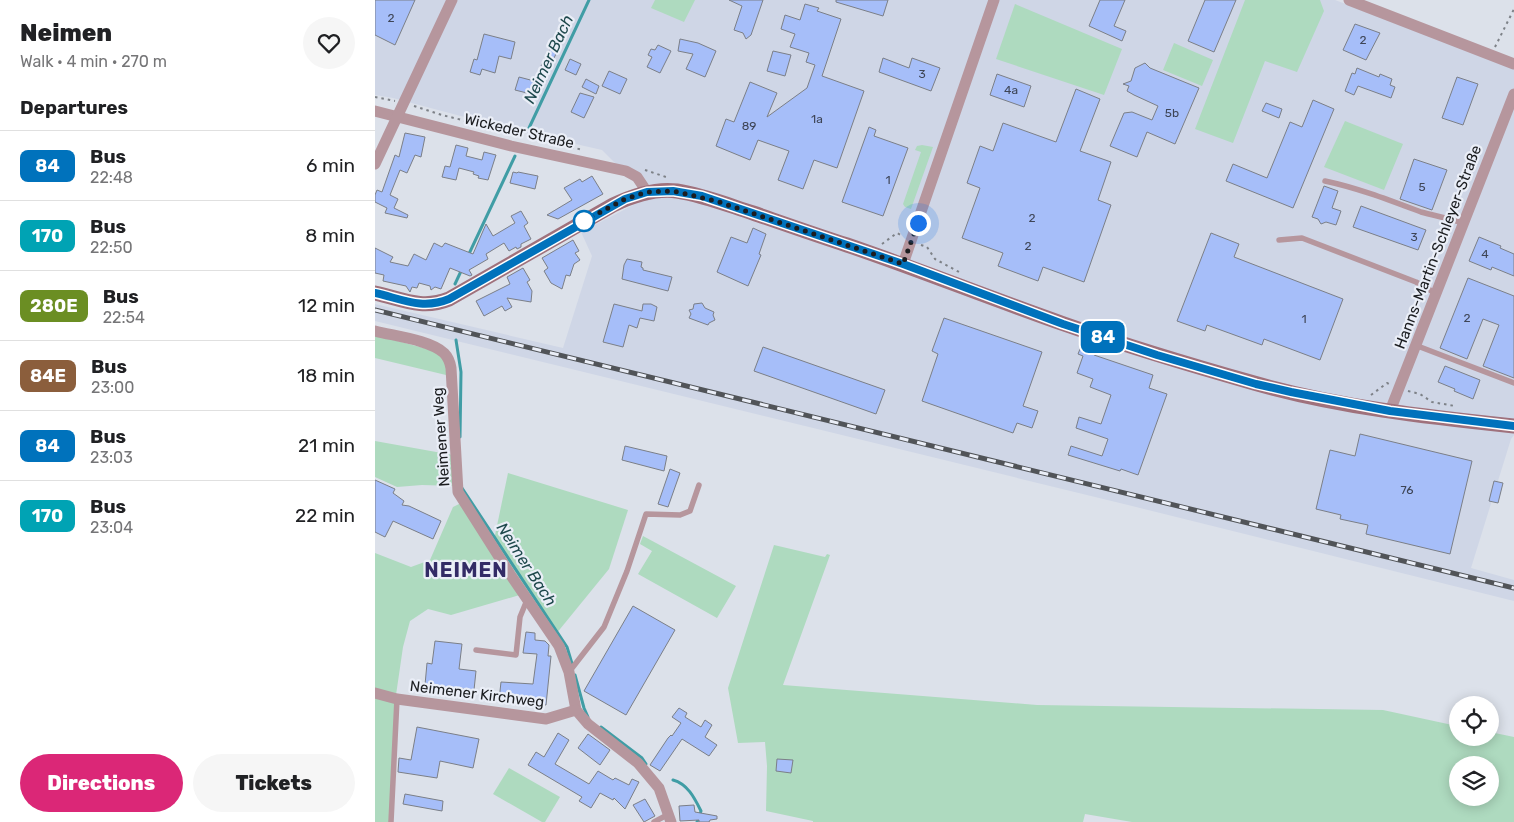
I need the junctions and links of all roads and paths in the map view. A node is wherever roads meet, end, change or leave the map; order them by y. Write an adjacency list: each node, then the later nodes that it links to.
1 (452, 0): 9 (street)
2 (994, 0): 16 (street)
3 (1349, 0): 5 (street)
4 (1514, 9): 5 (path)
5 (1491, 54): 6 (street)
6 (1514, 64)
7 (1514, 94): 15 (street, Hanns-Martin-Schleyer-Straße)
8 (375, 97): 9 (path)
9 (404, 103): 11 (street)
10 (375, 111): 11 (street, Wickeder Straße)
11 (397, 116): 12 (street); 14 (street, Wickeder Straße)
12 (375, 164)
13 (1325, 181): 15 (lane)
14 (647, 192): 19 (main road); 21 (main road)
15 (1462, 223): 22 (street, Hanns-Martin-Schleyer-Straße)
16 (911, 240): 18 (path); 19 (street); 20 (path)
17 (1279, 240): 22 (lane)
18 (880, 245)
19 (903, 264): 29 (main road)
20 (960, 272)
21 (375, 292)
22 (1435, 293): 24 (street, Hanns-Martin-Schleyer-Straße)
23 (375, 331): 32 (street, Neimener Weg)
24 (1415, 345): 25 (lane); 26 (street, Hanns-Martin-Schleyer-Straße)
25 (1514, 383)
26 (1398, 388): 27 (path); 28 (path); 29 (street, Hanns-Martin-Schleyer-Straße)
27 (1370, 396)
28 (1459, 407)
29 (1390, 411): 30 (main road)
30 (1514, 426)
31 (699, 485): 34 (lane)
32 (527, 600): 33 (lane); 34 (street, Neimener Weg)
33 (475, 650)
34 (569, 672): 37 (street, Neimener Weg)
35 (375, 693): 36 (street, Neimener Kirchweg)
36 (397, 699): 37 (street, Neimener Kirchweg); 39 (lane)
37 (576, 710): 38 (street)
38 (670, 818): 40 (lane)
39 (391, 822)
40 (654, 822)

